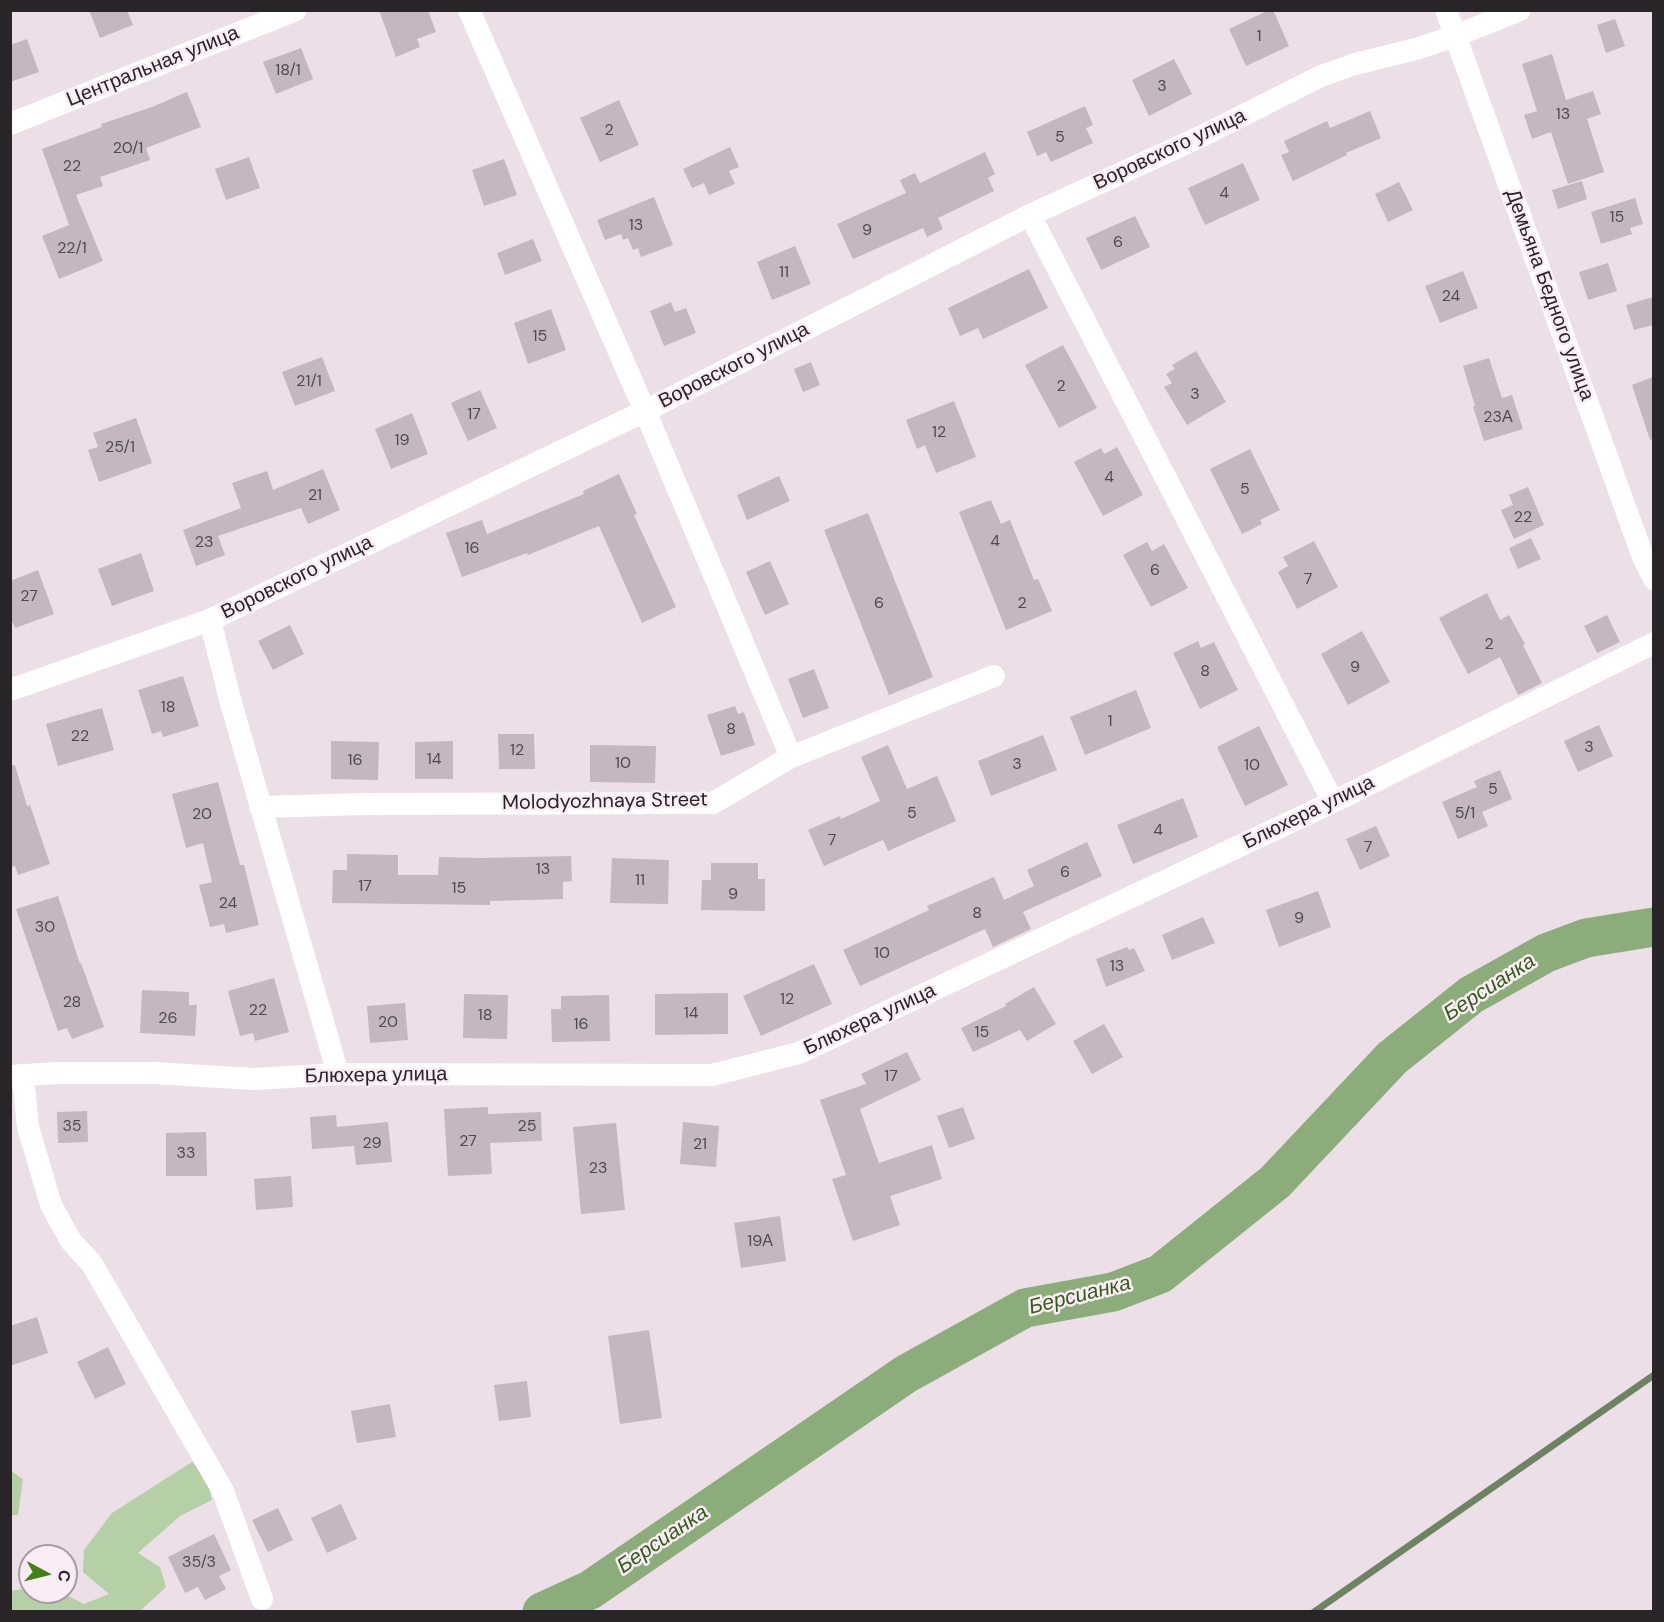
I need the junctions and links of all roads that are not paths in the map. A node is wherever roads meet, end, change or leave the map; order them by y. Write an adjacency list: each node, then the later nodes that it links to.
1 (296, 10): 6 (street, Центральная улица)
2 (470, 10): 8 (street)
3 (1446, 10): 5 (street, Демьяна Бедного улица)
4 (1520, 10): 5 (street, Воровского улица)
5 (1455, 36): 7 (street, Воровского улица); 9 (street, Демьяна Бедного улица)
6 (10, 124)
7 (1030, 215): 8 (street, Воровского улица); 16 (street)
8 (645, 411): 11 (street, Воровского улица); 15 (street)
9 (1648, 555): 10 (street, Демьяна Бедного улица)
10 (1653, 579)
11 (210, 620): 14 (street, Воровского улица); 17 (street)
12 (1653, 643): 16 (street, Блюхера улица)
13 (994, 676): 15 (street, Molodyozhnaya Street)
14 (10, 690)
15 (792, 757): 17 (street, Molodyozhnaya Street)
16 (1333, 802): 18 (street, Блюхера улица)
17 (260, 807): 18 (street)
18 (338, 1074): 19 (street, Блюхера улица)
19 (17, 1076): 20 (street)
20 (262, 1599)

